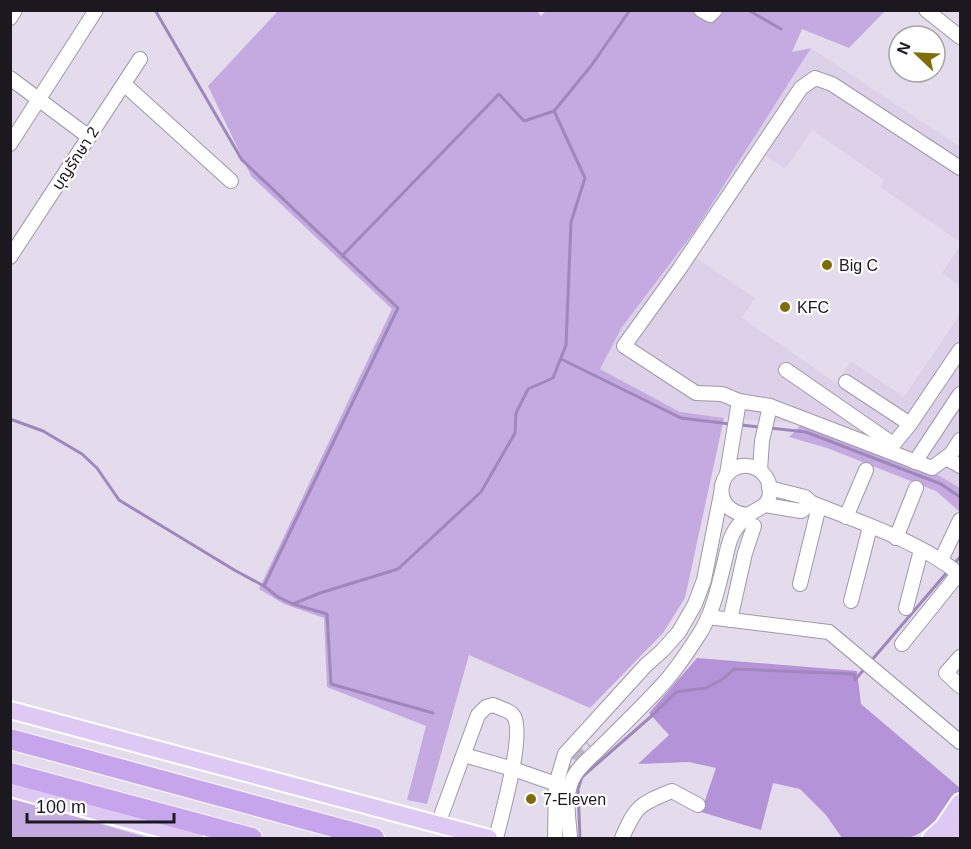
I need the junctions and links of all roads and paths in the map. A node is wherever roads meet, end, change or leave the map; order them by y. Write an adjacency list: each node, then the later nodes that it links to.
1 (15, 10): 6 (street)
2 (96, 10): 11 (street)
3 (701, 10): 4 (street)
4 (715, 10)
5 (926, 10): 7 (street)
6 (10, 18)
7 (960, 37)
8 (140, 59): 10 (street, บุญรักษา 2)
9 (10, 78): 11 (street)
10 (124, 84): 12 (street, บุญรักษา 2); 15 (street)
11 (39, 99): 12 (street); 13 (street)
12 (89, 137): 16 (street, บุญรักษา 2)
13 (10, 144)
14 (960, 168): 21 (street)
15 (231, 181)
16 (10, 257)
17 (960, 350): 23 (street)
18 (786, 370): 25 (street)
19 (846, 382): 23 (street)
20 (960, 394): 27 (street)
21 (739, 401): 22 (street); 31 (street)
22 (770, 406): 25 (street); 29 (street)
23 (910, 424): 25 (street)
24 (960, 440): 26 (street)
25 (890, 447): 27 (street)
26 (946, 458): 27 (street); 28 (street)
27 (915, 462)
28 (960, 466)
29 (760, 470): 31 (street); 32 (street)
30 (866, 470): 37 (street)
31 (727, 474): 34 (street)
32 (769, 488): 35 (street); 36 (street)
33 (916, 488): 41 (street)
34 (722, 494): 38 (street); 51 (street)
35 (816, 504): 36 (street); 37 (street); 45 (street)
36 (765, 505): 38 (street)
37 (846, 517): 40 (street)
38 (751, 520): 48 (street); 49 (street)
39 (960, 520): 43 (street)
40 (870, 526): 41 (street); 46 (street)
41 (896, 538): 42 (street)
42 (921, 549): 43 (street); 47 (street)
43 (942, 560): 44 (street)
44 (959, 573): 50 (street)
45 (800, 584)
46 (851, 602)
47 (906, 608)
48 (708, 617): 49 (street); 53 (street)
49 (730, 620): 57 (street)
50 (902, 644)
51 (662, 651): 53 (street); 61 (street)
52 (960, 657): 54 (street)
53 (680, 660): 61 (street)
54 (960, 686)
55 (10, 710): 66 (main road)
56 (10, 739): 69 (highway)
57 (960, 742)
58 (464, 755): 59 (street); 59 (street); 66 (street)
59 (513, 769): 61 (street); 71 (street)
60 (10, 773): 68 (highway)
61 (563, 786): 72 (street); 73 (street)
62 (10, 788): 67 (main road)
63 (960, 802): 75 (main road)
64 (698, 805): 74 (street)
65 (960, 822): 76 (main road)
66 (438, 824): 70 (main road)
67 (195, 838)
68 (252, 838)
69 (374, 838)
70 (489, 838)
71 (496, 838)
72 (555, 838)
73 (570, 838)
74 (622, 838)
75 (931, 838)
76 (949, 838)

